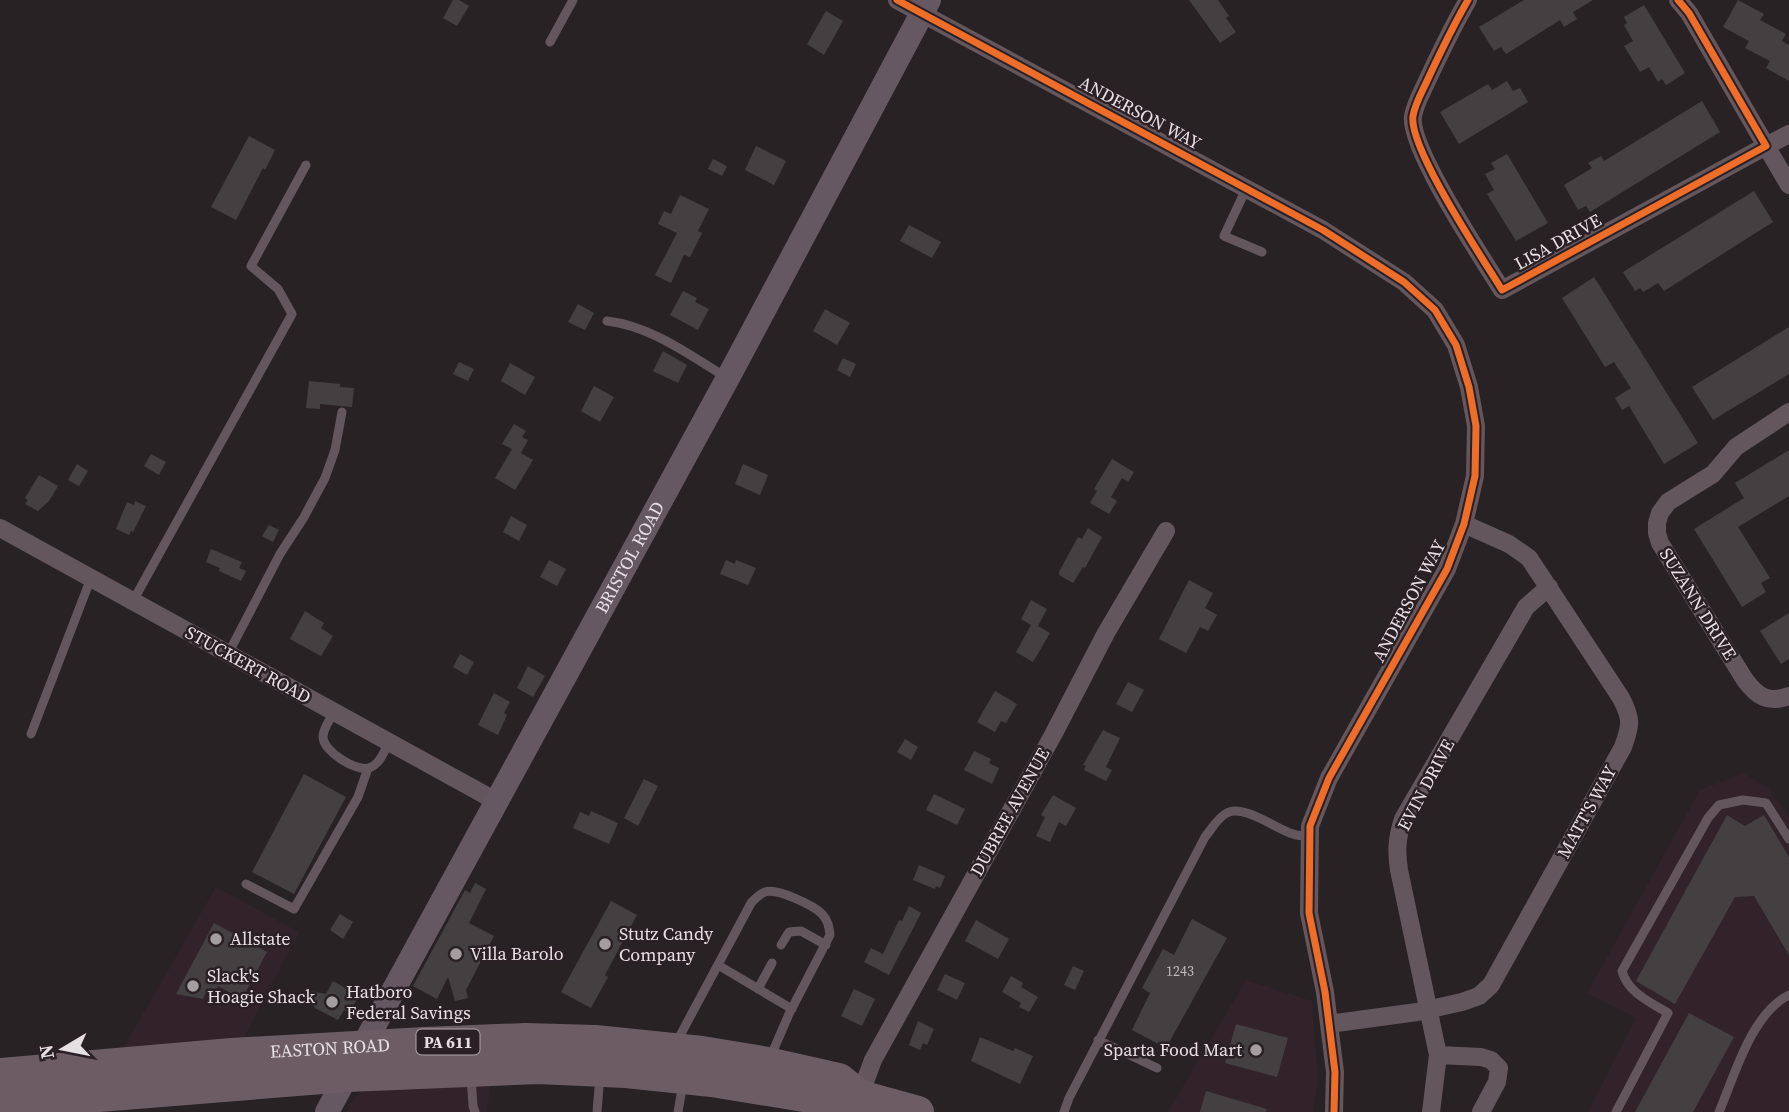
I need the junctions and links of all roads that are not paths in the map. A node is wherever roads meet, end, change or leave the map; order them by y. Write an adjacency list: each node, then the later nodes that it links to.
1 (573, 0): 6 (lane)
2 (897, 0): 5 (street, ANDERSON WAY)
3 (1468, 0): 8 (street, LISA DRIVE)
4 (1678, 0): 8 (street)
5 (925, 7): 11 (street, ANDERSON WAY); 14 (main road, BRISTOL ROAD)
6 (550, 42)
7 (1789, 134): 8 (street)
8 (1766, 146): 10 (street)
9 (306, 165): 22 (lane)
10 (1789, 185)
11 (1246, 189): 12 (lane); 17 (street, ANDERSON WAY)
12 (1262, 252)
13 (607, 321): 14 (lane)
14 (728, 378): 29 (main road, BRISTOL ROAD)
15 (342, 412): 23 (lane)
16 (1789, 412): 24 (street, SUZANN DRIVE)
17 (1464, 524): 21 (street, MATT'S WAY); 30 (street, ANDERSON WAY)
18 (0, 528): 20 (street, STUCKERT ROAD)
19 (1166, 531): 54 (street, DUBREE AVENUE)
20 (91, 578): 22 (street, STUCKERT ROAD); 26 (lane)
21 (1549, 587): 40 (street, EVIN DRIVE); 40 (street, MATT'S WAY)
22 (133, 601): 23 (street, STUCKERT ROAD)
23 (228, 654): 25 (street, STUCKERT ROAD)
24 (1789, 696)
25 (334, 712): 27 (street, STUCKERT ROAD); 28 (lane)
26 (31, 734)
27 (389, 742): 28 (lane); 29 (street, STUCKERT ROAD)
28 (368, 768): 32 (lane)
29 (496, 801): 43 (main road, BRISTOL ROAD)
30 (1309, 836): 41 (street, ANDERSON WAY); 42 (lane)
31 (1789, 839): 64 (lane)
32 (246, 884)
33 (781, 945): 34 (lane)
34 (826, 945): 36 (lane); 39 (lane)
35 (772, 963): 37 (lane)
36 (718, 965): 37 (lane); 44 (lane)
37 (758, 989): 39 (lane)
38 (1789, 995): 65 (lane)
39 (792, 1009): 47 (lane)
40 (1428, 1010): 41 (street, MATT'S WAY); 46 (street, EVIN DRIVE)
41 (1329, 1024): 61 (street, ANDERSON WAY)
42 (1098, 1040): 48 (lane); 60 (lane)
43 (362, 1047): 45 (highway, EASTON ROAD / PA 611); 50 (main road, BRISTOL ROAD); 52 (highway, EASTON ROAD / PA 611)
44 (673, 1049): 45 (highway, EASTON ROAD / PA 611); 47 (highway, EASTON ROAD / PA 611)
45 (611, 1055): 49 (highway, EASTON ROAD / PA 611); 51 (highway, EASTON ROAD / PA 611); 57 (lane)
46 (1438, 1055): 62 (street, EVIN DRIVE); 63 (street)
47 (768, 1063): 54 (highway, EASTON ROAD / PA 611)
48 (1157, 1068)
49 (471, 1069): 50 (highway, EASTON ROAD / PA 611); 56 (lane)
50 (346, 1076): 52 (highway, EASTON ROAD / PA 611); 55 (main road, BRISTOL ROAD)
51 (684, 1078): 54 (highway, EASTON ROAD / PA 611); 58 (lane)
52 (23, 1090): 53 (highway, EASTON ROAD / PA 611)
53 (0, 1104)
54 (857, 1107): 59 (highway, EASTON ROAD / PA 611)
55 (327, 1112)
56 (475, 1112)
57 (597, 1112)
58 (678, 1112)
59 (918, 1112)
60 (1064, 1112)
61 (1334, 1112)
62 (1431, 1112)
63 (1481, 1112)
64 (1615, 1112)
65 (1719, 1112)

